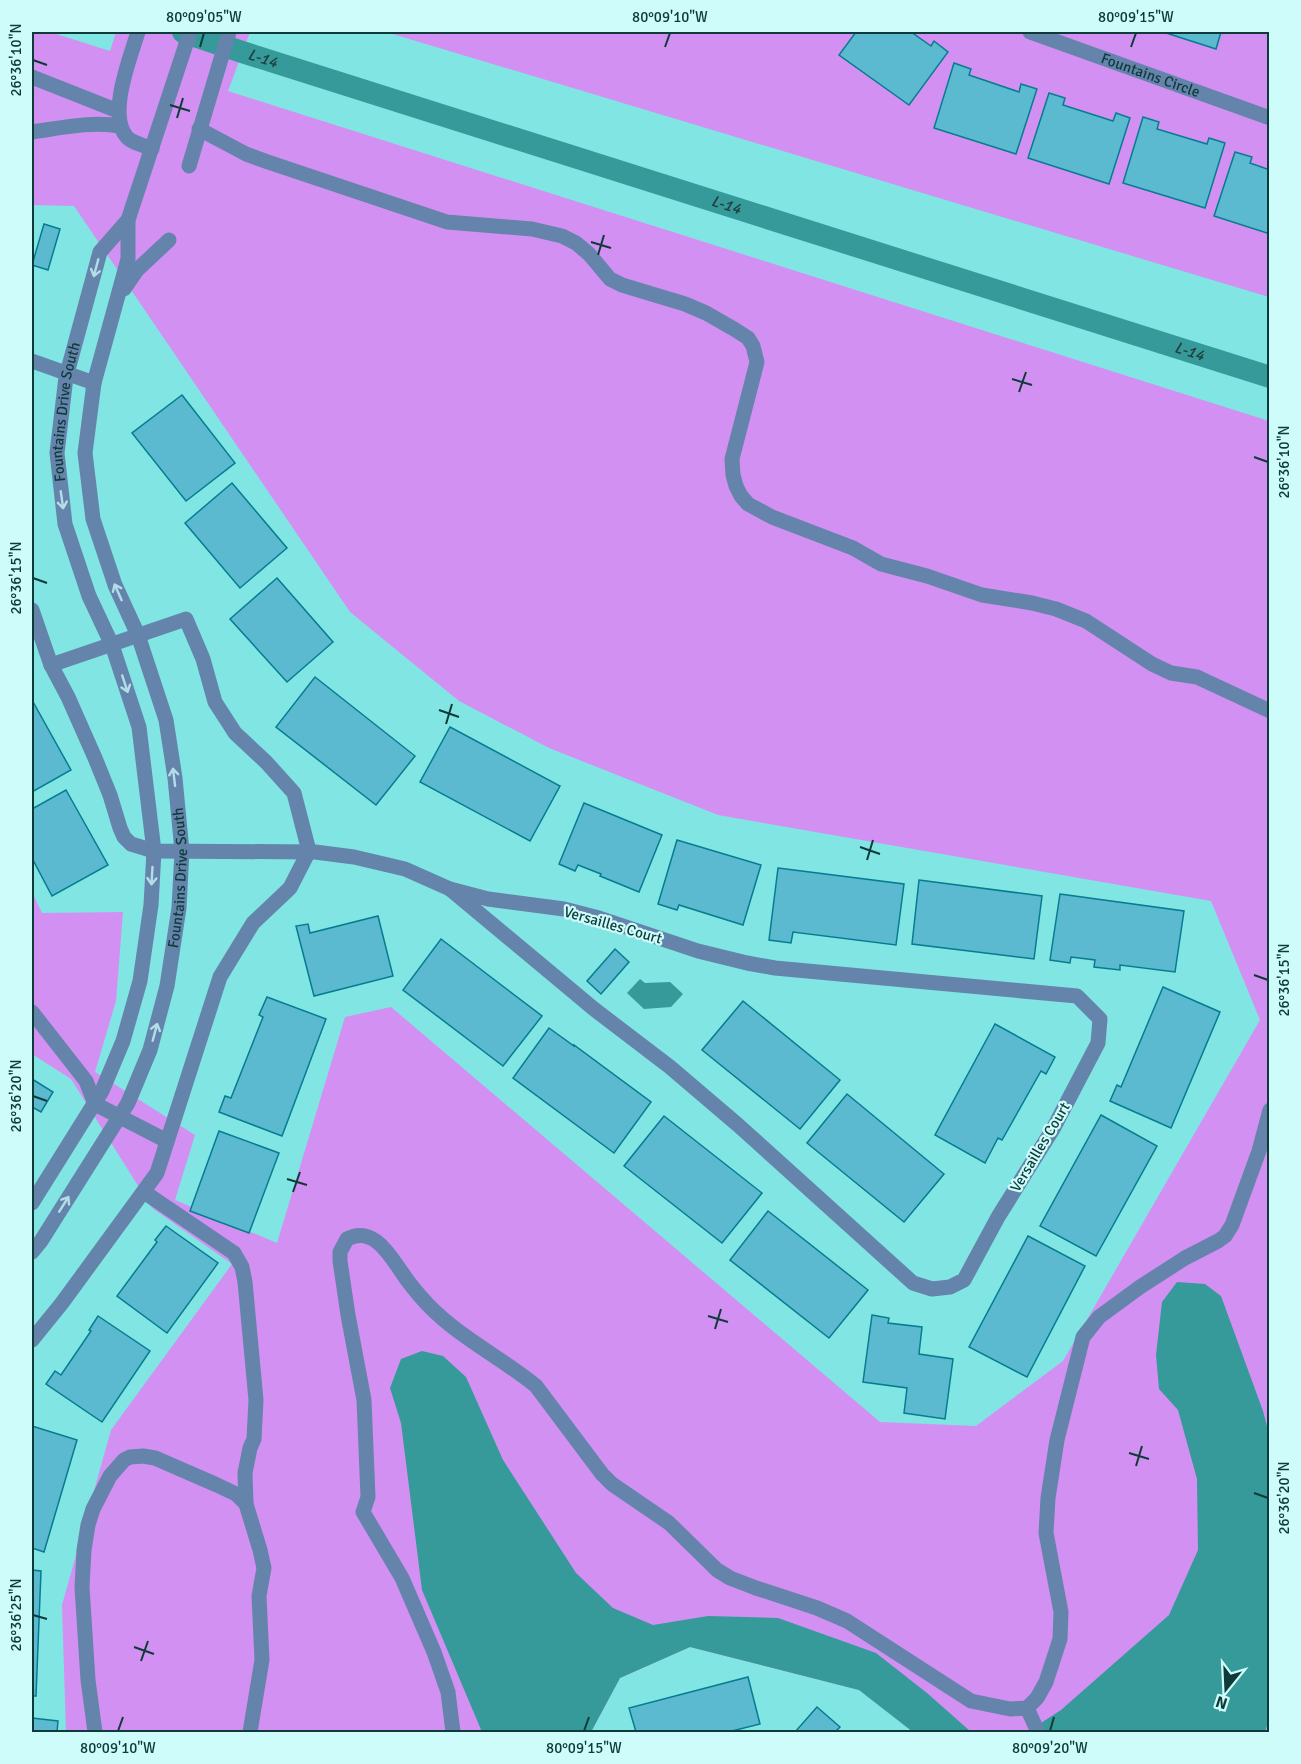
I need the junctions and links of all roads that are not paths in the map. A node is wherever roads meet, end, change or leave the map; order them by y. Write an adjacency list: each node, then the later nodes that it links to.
1 (138, 32): 7 (street)
2 (190, 32): 10 (street, Fountains Drive South)
3 (229, 32): 8 (street)
4 (1030, 32): 6 (street, Fountains Circle)
5 (32, 77): 7 (street)
6 (1269, 118)
7 (119, 119): 9 (street); 10 (street)
8 (200, 129): 11 (street); 22 (street)
9 (32, 132)
10 (152, 149): 12 (street, Fountains Drive South)
11 (189, 166)
12 (128, 220): 14 (street, Fountains Drive South); 16 (street, Fountains Drive South, one-way to 16)
13 (169, 240): 14 (street)
14 (116, 302): 17 (street, Fountains Drive South)
15 (32, 361): 16 (street)
16 (67, 374): 17 (street); 20 (street, Fountains Drive South, one-way to 20)
17 (94, 383): 19 (street, Fountains Drive South, one-way to 17)
18 (32, 610): 21 (street, Versailles Court)
19 (138, 635): 20 (street); 24 (street, Fountains Drive South, one-way to 19); 25 (street)
20 (112, 645): 21 (street); 23 (street, Fountains Drive South, one-way to 23)
21 (51, 665): 23 (street, Versailles Court)
22 (1269, 711)
23 (154, 850): 24 (street, Versailles Court); 28 (street, Fountains Drive South, one-way to 28)
24 (182, 851): 25 (street, Versailles Court); 30 (street, Fountains Drive South, one-way to 24)
25 (309, 851): 26 (street, Versailles Court); 31 (street)
26 (450, 889): 26 (street, Versailles Court)
27 (32, 1012): 28 (street)
28 (94, 1104): 30 (street); 33 (street, Fountains Drive South)
29 (1269, 1110): 37 (street)
30 (120, 1117): 31 (street); 34 (street, Fountains Drive South, one-way to 30)
31 (168, 1141): 32 (street)
32 (144, 1192): 35 (street); 36 (street)
33 (32, 1203)
34 (32, 1252)
35 (32, 1340)
36 (246, 1504): 38 (street); 39 (street)
37 (1027, 1708): 40 (street); 41 (street)
38 (94, 1732)
39 (250, 1732)
40 (453, 1732)
41 (1038, 1732)

